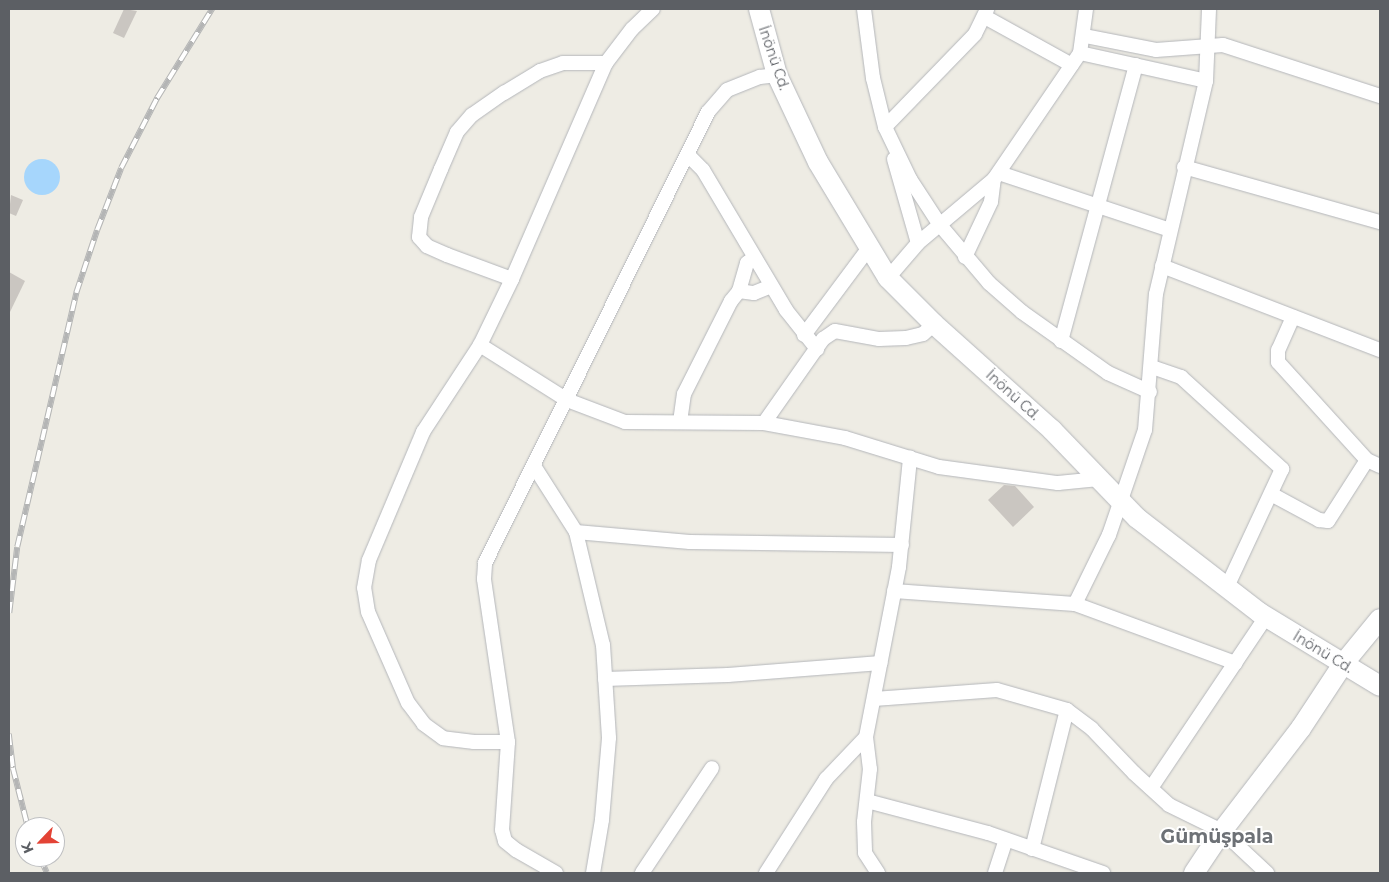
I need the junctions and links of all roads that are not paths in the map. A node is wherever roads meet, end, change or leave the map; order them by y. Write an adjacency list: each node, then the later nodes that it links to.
1 (653, 9): 10 (street)
2 (759, 9): 13 (street, İnönü Cd.)
3 (864, 9): 16 (street)
4 (1086, 9): 7 (street)
5 (1209, 9): 8 (street)
6 (986, 13): 11 (street); 16 (street)
7 (1085, 36): 8 (street); 9 (street)
8 (1209, 44): 14 (street); 15 (street)
9 (1080, 53): 11 (street); 12 (street)
10 (606, 63): 31 (street); 31 (street)
11 (1072, 65): 20 (street)
12 (1136, 65): 14 (street); 21 (street)
13 (777, 75): 18 (street); 26 (street, İnönü Cd.)
14 (1206, 81): 19 (street)
15 (1380, 96)
16 (886, 127): 17 (street)
17 (894, 146): 23 (street); 25 (street)
18 (688, 155): 28 (street); 43 (street)
19 (1184, 167): 22 (street); 24 (street)
20 (996, 176): 21 (street); 23 (street); 27 (street)
21 (1098, 208): 24 (street); 37 (street)
22 (1380, 222)
23 (940, 225): 25 (street); 27 (street)
24 (1170, 230): 29 (street)
25 (918, 243): 30 (street)
26 (868, 249): 30 (street, İnönü Cd.); 36 (street)
27 (966, 257): 37 (street)
28 (754, 258): 32 (street); 33 (street)
29 (1162, 266): 34 (street); 41 (street)
30 (888, 278): 35 (street, İnönü Cd.)
31 (512, 279): 38 (street)
32 (771, 286): 33 (street); 36 (street)
33 (739, 292): 44 (street)
34 (1293, 317): 40 (street); 47 (street)
35 (934, 324): 39 (street); 50 (street, İnönü Cd.)
36 (804, 335): 39 (street)
37 (1061, 341): 42 (street)
38 (480, 345): 43 (street); 68 (street)
39 (817, 349): 45 (street)
40 (1380, 350)
41 (1152, 367): 42 (street); 51 (street)
42 (1150, 392): 52 (street)
43 (567, 400): 44 (street); 48 (street)
44 (680, 422): 45 (street)
45 (764, 423): 46 (street)
46 (910, 458): 50 (street); 54 (street)
47 (1367, 460): 49 (street); 51 (street)
48 (534, 466): 53 (street); 68 (street)
49 (1380, 466)
50 (1099, 479): 52 (street, İnönü Cd.)
51 (1271, 494): 55 (street)
52 (1120, 501): 55 (street, İnönü Cd.); 57 (street)
53 (576, 532): 54 (street); 63 (street)
54 (902, 545): 56 (street)
55 (1227, 588): 58 (street, İnönü Cd.)
56 (894, 592): 57 (street); 60 (street)
57 (1074, 604): 61 (street)
58 (1266, 617): 61 (street); 62 (street, İnönü Cd.)
59 (1380, 619): 62 (street)
60 (881, 663): 63 (street); 65 (street)
61 (1235, 663): 70 (street)
62 (1343, 664): 64 (street, İnönü Cd.); 72 (street)
63 (605, 679): 76 (street)
64 (1380, 686)
65 (874, 699): 66 (street); 67 (street)
66 (1067, 710): 70 (street); 74 (street)
67 (866, 736): 71 (street); 78 (street)
68 (508, 742): 75 (street)
69 (712, 768): 77 (street)
70 (1151, 788): 72 (street)
71 (867, 801): 73 (street); 79 (street)
72 (1222, 830): 82 (street); 83 (street)
73 (1006, 840): 74 (street); 80 (street)
74 (1032, 849): 81 (street)
75 (556, 873)
76 (593, 873)
77 (642, 873)
78 (766, 873)
79 (878, 873)
80 (995, 873)
81 (1103, 873)
82 (1194, 873)
83 (1267, 873)

